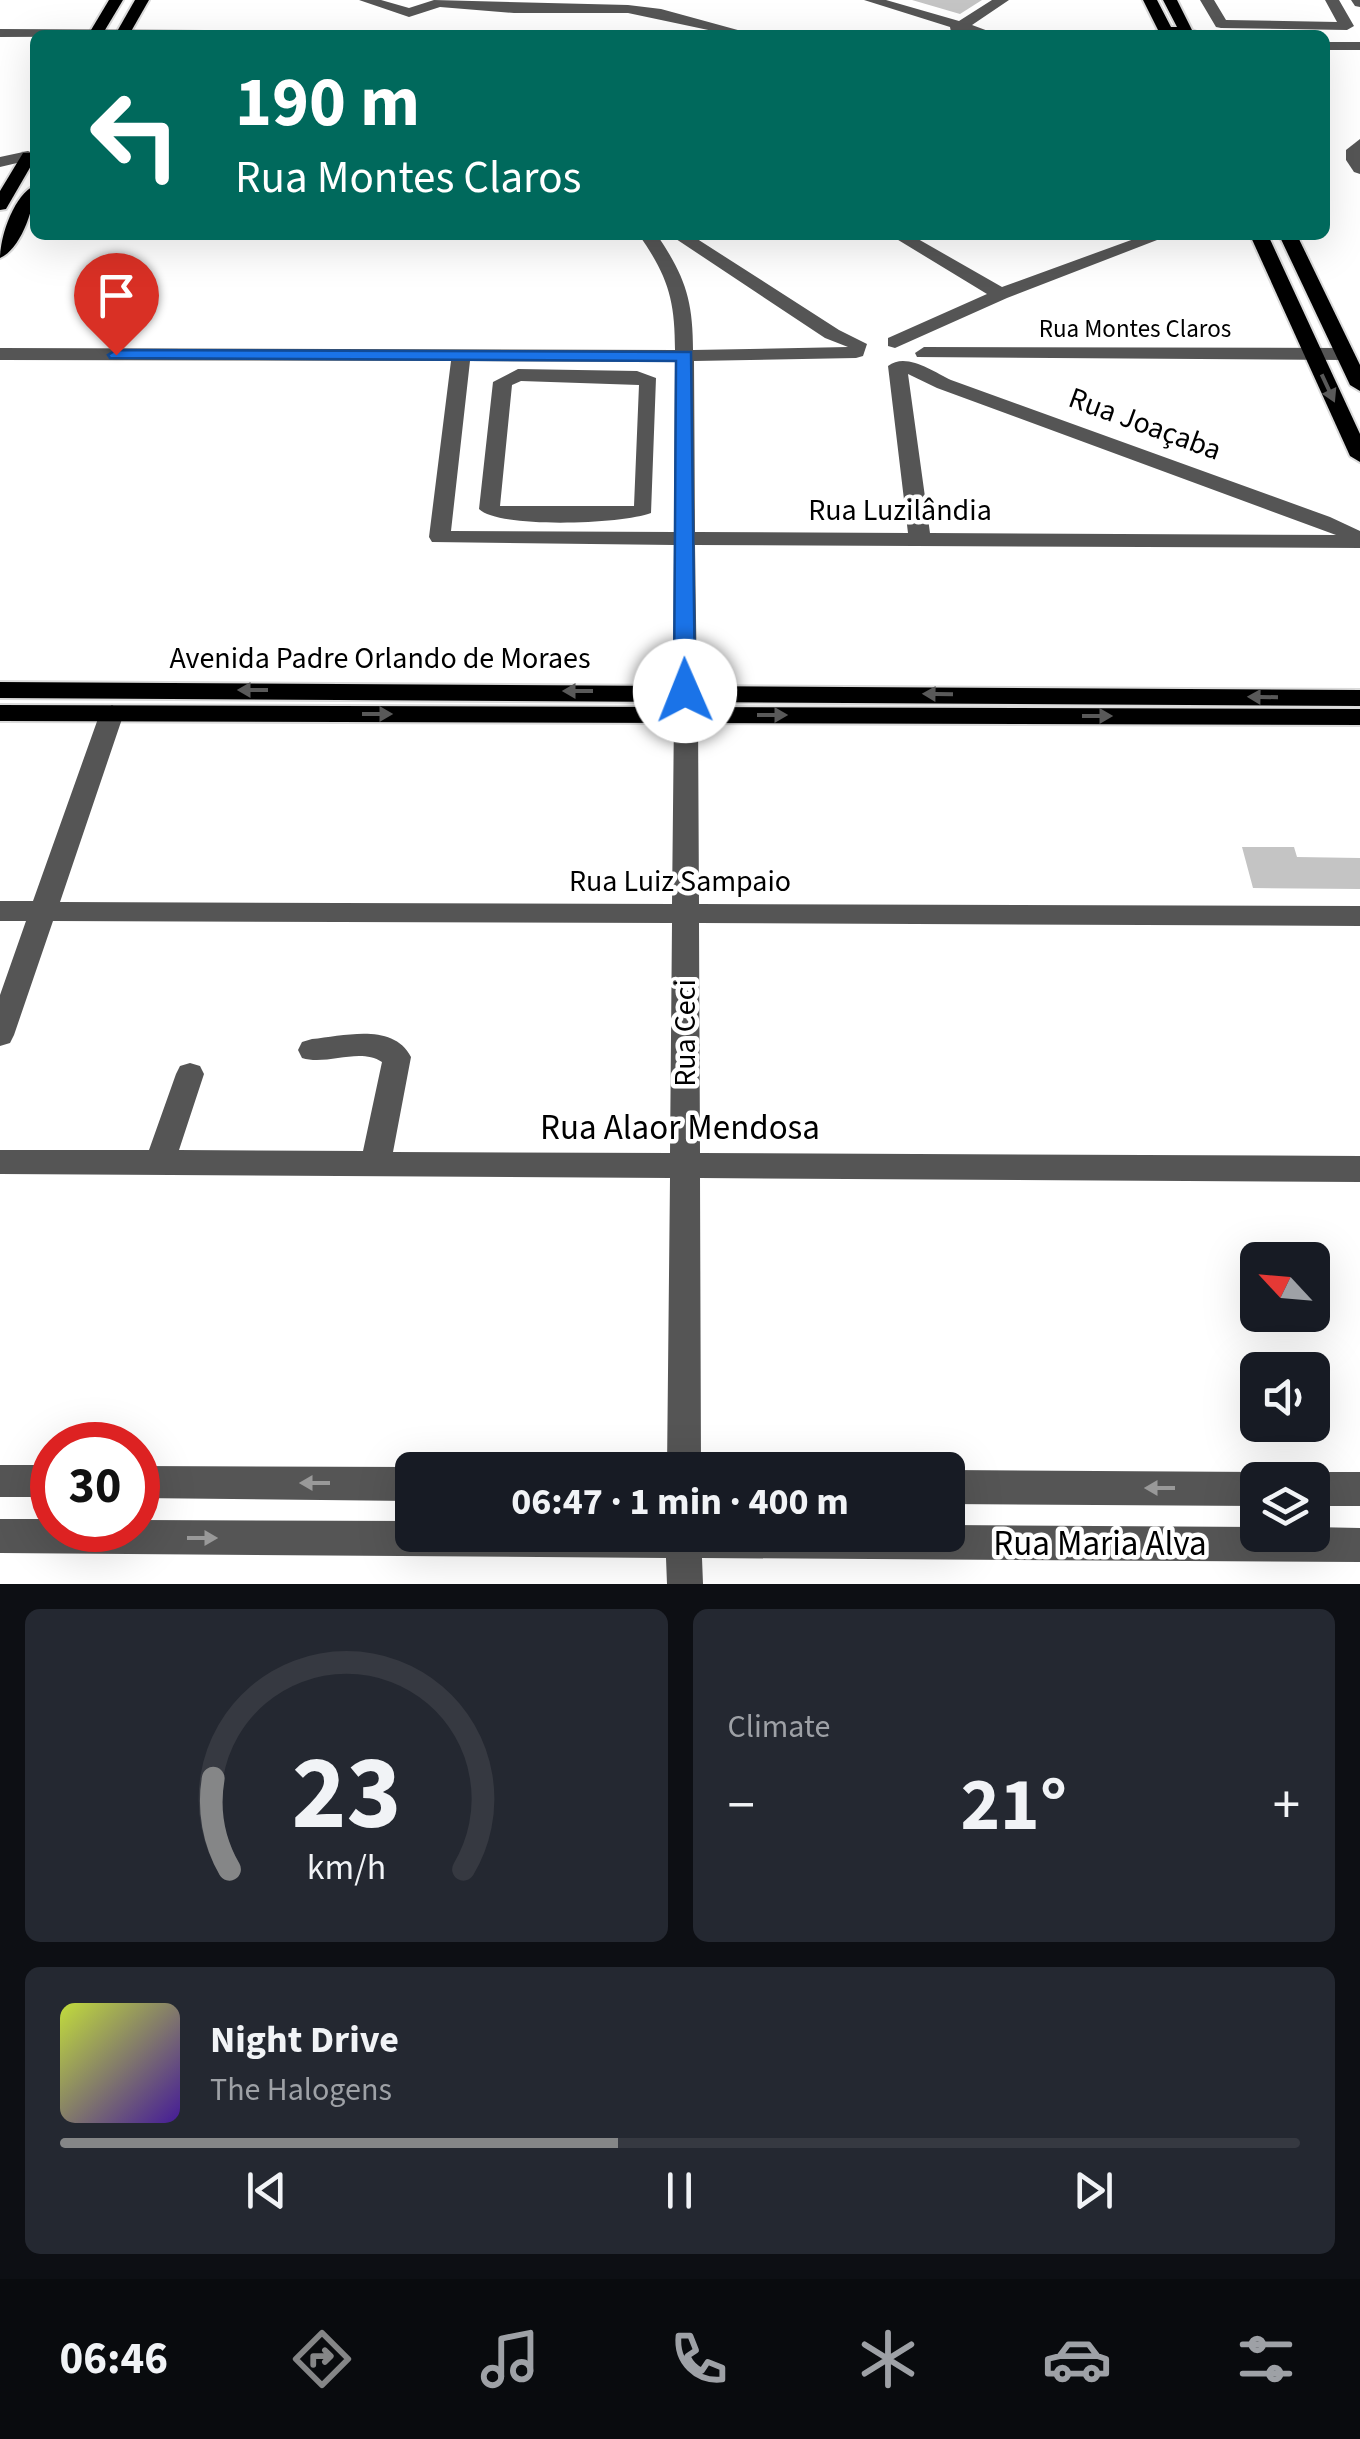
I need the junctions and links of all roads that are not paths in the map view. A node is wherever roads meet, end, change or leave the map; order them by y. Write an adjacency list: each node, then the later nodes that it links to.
1 (116, 0): 15 (main road)
2 (142, 0): 16 (main road)
3 (645, 0): 13 (street)
4 (871, 0): 14 (street)
5 (1002, 0): 14 (street)
6 (1150, 0): 19 (main road)
7 (1170, 0): 20 (main road)
8 (1207, 0): 21 (street)
9 (1332, 0): 22 (street)
10 (375, 1): 12 (street)
11 (463, 2): 12 (street); 13 (street)
12 (419, 6): 17 (street)
13 (628, 9): 18 (street)
14 (957, 29)
15 (98, 30)
16 (125, 30)
17 (410, 30)
18 (730, 30)
19 (1158, 30)
20 (1192, 30)
21 (1297, 30)
22 (1329, 30)
23 (0, 33): 24 (street)
24 (30, 33)
25 (1330, 33): 26 (street)
26 (1360, 38)
27 (0, 43): 28 (street)
28 (30, 43)
29 (1330, 46): 30 (street)
30 (1360, 46)
31 (1360, 144): 35 (street)
32 (30, 151): 33 (street); 34 (street); 37 (main road)
33 (0, 152)
34 (0, 162)
35 (1360, 169)
36 (30, 199): 44 (main road)
37 (0, 205)
38 (651, 240): 52 (street, Rua Ceci)
39 (688, 240): 47 (street)
40 (908, 240): 45 (street)
41 (1128, 240): 45 (street)
42 (1261, 240): 49 (main road)
43 (1290, 240): 50 (main road)
44 (0, 253)
45 (1001, 294): 46 (street)
46 (895, 342): 47 (street); 53 (street)
47 (857, 348): 52 (street); 53 (street)
48 (0, 354): 51 (street)
49 (1312, 354): 50 (street, Rua Montes Claros); 53 (street, Rua Montes Claros); 57 (main road, one-way to 57)
50 (1345, 354): 54 (main road)
51 (461, 356): 52 (street); 58 (street)
52 (684, 356): 56 (street, Rua Ceci)
53 (910, 362): 61 (street); 62 (street, Rua Joaçaba)
54 (1359, 381)
55 (645, 444): 56 (street); 59 (street); 59 (street)
56 (684, 444): 60 (street, Rua Ceci)
57 (1360, 456)
58 (445, 492): 59 (street); 60 (street, Rua Luzilândia)
59 (490, 492)
60 (682, 539): 61 (street, Rua Luzilândia); 65 (street, Rua Ceci)
61 (920, 540): 62 (street, Rua Luzilândia)
62 (1360, 540)
63 (0, 690): 65 (main road, Avenida Padre Orlando de Moraes, one-way to 63)
64 (1360, 698): 65 (main road, Avenida Padre Orlando de Moraes, one-way to 65)
65 (686, 703): 67 (main road, Avenida Padre Orlando de Moraes, one-way to 65); 68 (main road, Avenida Padre Orlando de Moraes, one-way to 68); 71 (street, Rua Ceci)
66 (0, 713): 67 (main road, Avenida Padre Orlando de Moraes)
67 (112, 713): 70 (street)
68 (1360, 717)
69 (0, 911): 70 (street, Rua Luiz Sampaio)
70 (43, 911): 71 (street, Rua Luiz Sampaio); 73 (street)
71 (686, 913): 72 (street, Rua Luiz Sampaio); 79 (street, Rua Ceci)
72 (1360, 916)
73 (0, 1035)
74 (312, 1050): 78 (street)
75 (190, 1074): 77 (street)
76 (0, 1162): 77 (street, Rua Alaor Mendosa)
77 (160, 1162): 78 (street, Rua Alaor Mendosa)
78 (375, 1164): 79 (street, Rua Alaor Mendosa)
79 (684, 1166): 80 (street, Rua Alaor Mendosa); 81 (street, Rua Ceci)
80 (1360, 1169)
81 (684, 1452)
82 (0, 1481): 83 (street)
83 (30, 1482)
84 (160, 1482): 85 (street, one-way to 84)
85 (395, 1484)
86 (965, 1487): 87 (street, Rua Maria Alva, one-way to 86)
87 (1240, 1489)
88 (1330, 1489): 89 (street)
89 (1360, 1489)
90 (0, 1536): 91 (street, Rua Maria Alva, one-way to 91)
91 (395, 1537)
92 (965, 1541): 93 (street, Rua Maria Alva)
93 (1360, 1545)
94 (684, 1552): 95 (street)
95 (685, 1584)

